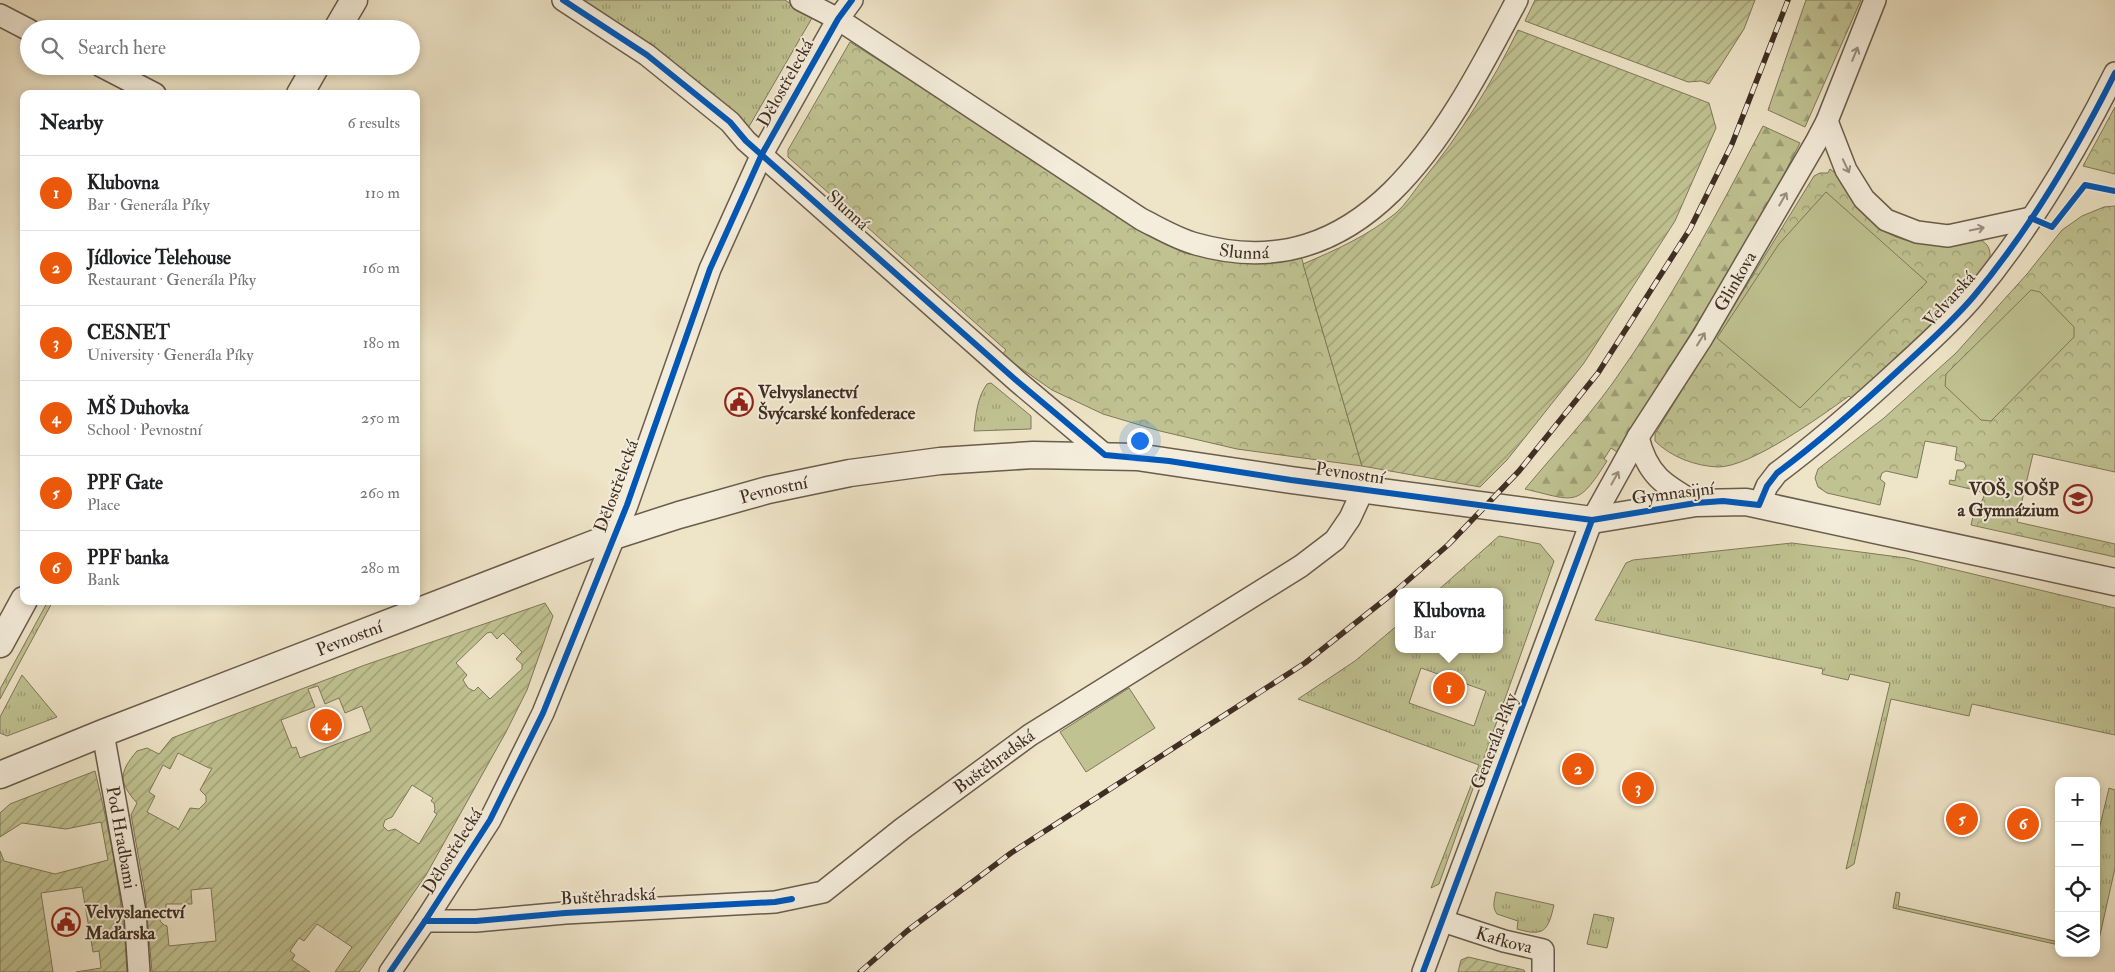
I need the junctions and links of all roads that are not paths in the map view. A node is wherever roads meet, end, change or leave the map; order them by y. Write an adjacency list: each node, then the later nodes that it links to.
1 (354, 0): 9 (street)
2 (563, 0): 17 (street, Slunná)
3 (801, 0): 8 (street, Slunná)
4 (852, 0): 8 (street, Dělostřelecká)
5 (1517, 0): 8 (street, Slunná)
6 (1875, 0): 16 (street, Glinkova, one-way to 6)
7 (0, 15): 10 (street)
8 (838, 19): 17 (street, Dělostřelecká)
9 (342, 20)
10 (20, 25)
11 (2115, 73): 18 (street, Velvarská)
12 (118, 75): 14 (street)
13 (311, 75): 15 (street)
14 (147, 90)
15 (302, 90)
16 (1827, 121): 18 (street, one-way to 18); 19 (street, Glinkova, one-way to 16)
17 (762, 154): 20 (street, Slunná); 25 (street, Dělostřelecká)
18 (2031, 218): 23 (street, Velvarská)
19 (1638, 437): 22 (street); 24 (street, Glinkova, one-way to 19)
20 (1105, 455): 21 (street, Pevnostní); 25 (street, Pevnostní)
21 (1363, 490): 24 (street, Pevnostní); 32 (street, Buštěhradská)
22 (1696, 503): 23 (street, Gymnasijní); 24 (street, Gymnasijní)
23 (1759, 505): 26 (street, Gymnasijní)
24 (1592, 520): 31 (street, Generála Píky)
25 (614, 536): 29 (street, Pevnostní); 32 (street, Dělostřelecká)
26 (2115, 582)
27 (21, 605): 28 (street)
28 (0, 644)
29 (103, 733): 30 (street, Pevnostní); 33 (street, Pod Hradbami)
30 (0, 775)
31 (1443, 921): 35 (street, Generála Píky); 36 (street, Kafkova)
32 (425, 922): 34 (street, Dělostřelecká)
33 (138, 972)
34 (390, 972)
35 (1423, 972)
36 (1543, 972)

